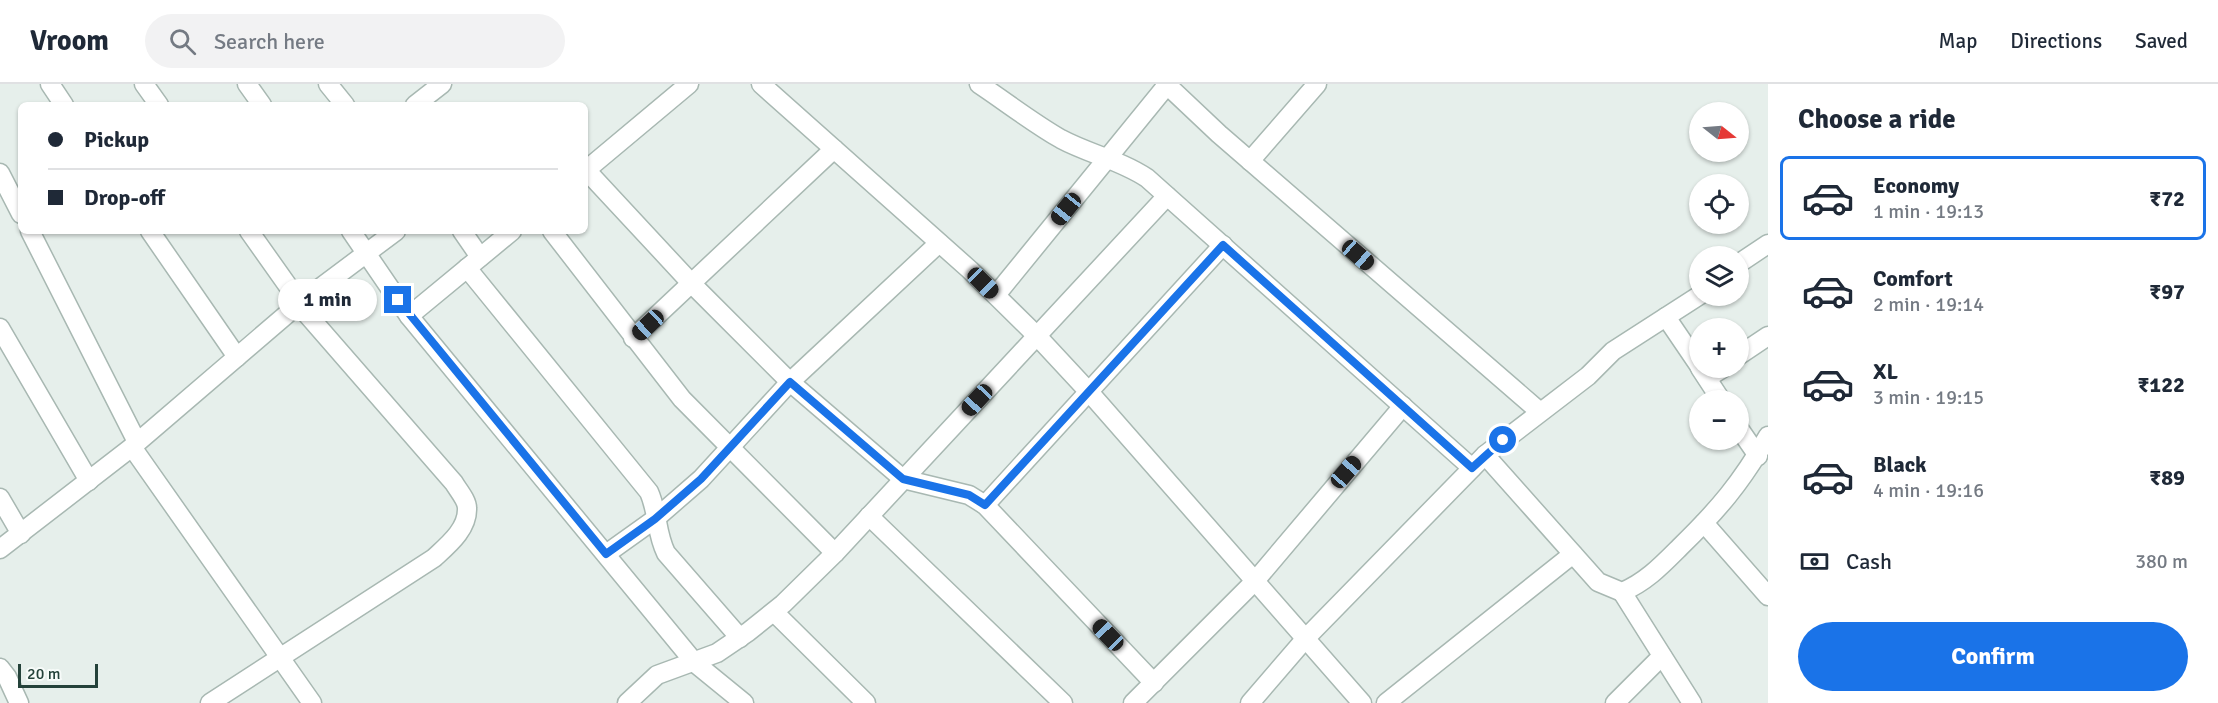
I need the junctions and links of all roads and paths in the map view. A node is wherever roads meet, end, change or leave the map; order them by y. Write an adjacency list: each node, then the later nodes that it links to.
1 (50, 84): 11 (street)
2 (144, 84): 12 (street)
3 (247, 84): 13 (street)
4 (328, 84): 14 (street)
5 (442, 84): 15 (street)
6 (689, 84): 19 (street)
7 (761, 84): 16 (street)
8 (979, 84): 17 (street)
9 (1167, 84): 17 (street); 18 (street)
10 (1317, 84): 18 (street)
11 (62, 102)
12 (157, 102)
13 (260, 102)
14 (343, 102)
15 (419, 102)
16 (834, 149): 32 (street); 38 (street)
17 (1108, 157): 22 (street); 39 (street)
18 (1250, 161): 54 (street)
19 (588, 169)
20 (0, 173): 23 (street)
21 (588, 173): 38 (street)
22 (1167, 196): 34 (street); 45 (street)
23 (18, 208)
24 (31, 234): 57 (street)
25 (152, 234): 50 (street)
26 (251, 234): 41 (street)
27 (353, 234): 35 (street)
28 (392, 234): 35 (street)
29 (463, 234): 37 (street)
30 (508, 234): 37 (street)
31 (554, 234): 47 (street)
32 (939, 243): 39 (street); 51 (street)
33 (1768, 244): 36 (street)
34 (1223, 245): 52 (street); 53 (street)
35 (367, 252): 41 (street); 42 (street)
36 (1749, 257)
37 (474, 262): 42 (street); 66 (street)
38 (692, 284): 47 (street); 51 (street)
39 (996, 295): 45 (street)
40 (1689, 302): 43 (street)
41 (300, 303): 50 (street); 80 (street)
42 (409, 316): 71 (street)
43 (1666, 317): 49 (street); 54 (street)
44 (0, 328): 62 (street)
45 (1037, 336): 52 (street); 61 (street)
46 (1768, 336): 48 (street)
47 (633, 338): 58 (street)
48 (1749, 349)
49 (1689, 352)
50 (237, 357): 57 (street)
51 (790, 382): 58 (street); 61 (street)
52 (1090, 393): 64 (street); 73 (street)
53 (1403, 406): 60 (street); 73 (street)
54 (1539, 411): 60 (street)
55 (1768, 436): 59 (street)
56 (1749, 443): 59 (street)
57 (135, 445): 62 (street); 80 (street)
58 (728, 447): 66 (street); 70 (street)
59 (1758, 456): 67 (street)
60 (1478, 461): 72 (street); 78 (street)
61 (903, 479): 64 (street); 65 (street)
62 (88, 481): 68 (street)
63 (0, 498): 68 (street)
64 (985, 505): 83 (street)
65 (868, 516): 70 (street); 90 (street)
66 (655, 519): 71 (street); 77 (street)
67 (1704, 524): 74 (street); 75 (street)
68 (21, 534): 69 (street)
69 (0, 549)
70 (835, 553): 76 (street)
71 (606, 554): 81 (street)
72 (1573, 554): 74 (street); 94 (street)
73 (1255, 581): 78 (street); 83 (street)
74 (1622, 592): 79 (street)
75 (1768, 596)
76 (774, 612): 77 (street); 89 (street)
77 (740, 638): 81 (street)
78 (1306, 638): 92 (street); 93 (street)
79 (1662, 656): 95 (street); 96 (street)
80 (279, 657): 85 (street); 86 (street)
81 (695, 663): 87 (street); 88 (street)
82 (0, 668): 84 (street)
83 (1154, 683): 91 (street)
84 (18, 703)
85 (210, 703)
86 (312, 703)
87 (627, 703)
88 (744, 703)
89 (866, 703)
90 (1063, 703)
91 (1133, 703)
92 (1250, 703)
93 (1362, 703)
94 (1386, 703)
95 (1614, 703)
96 (1692, 703)

